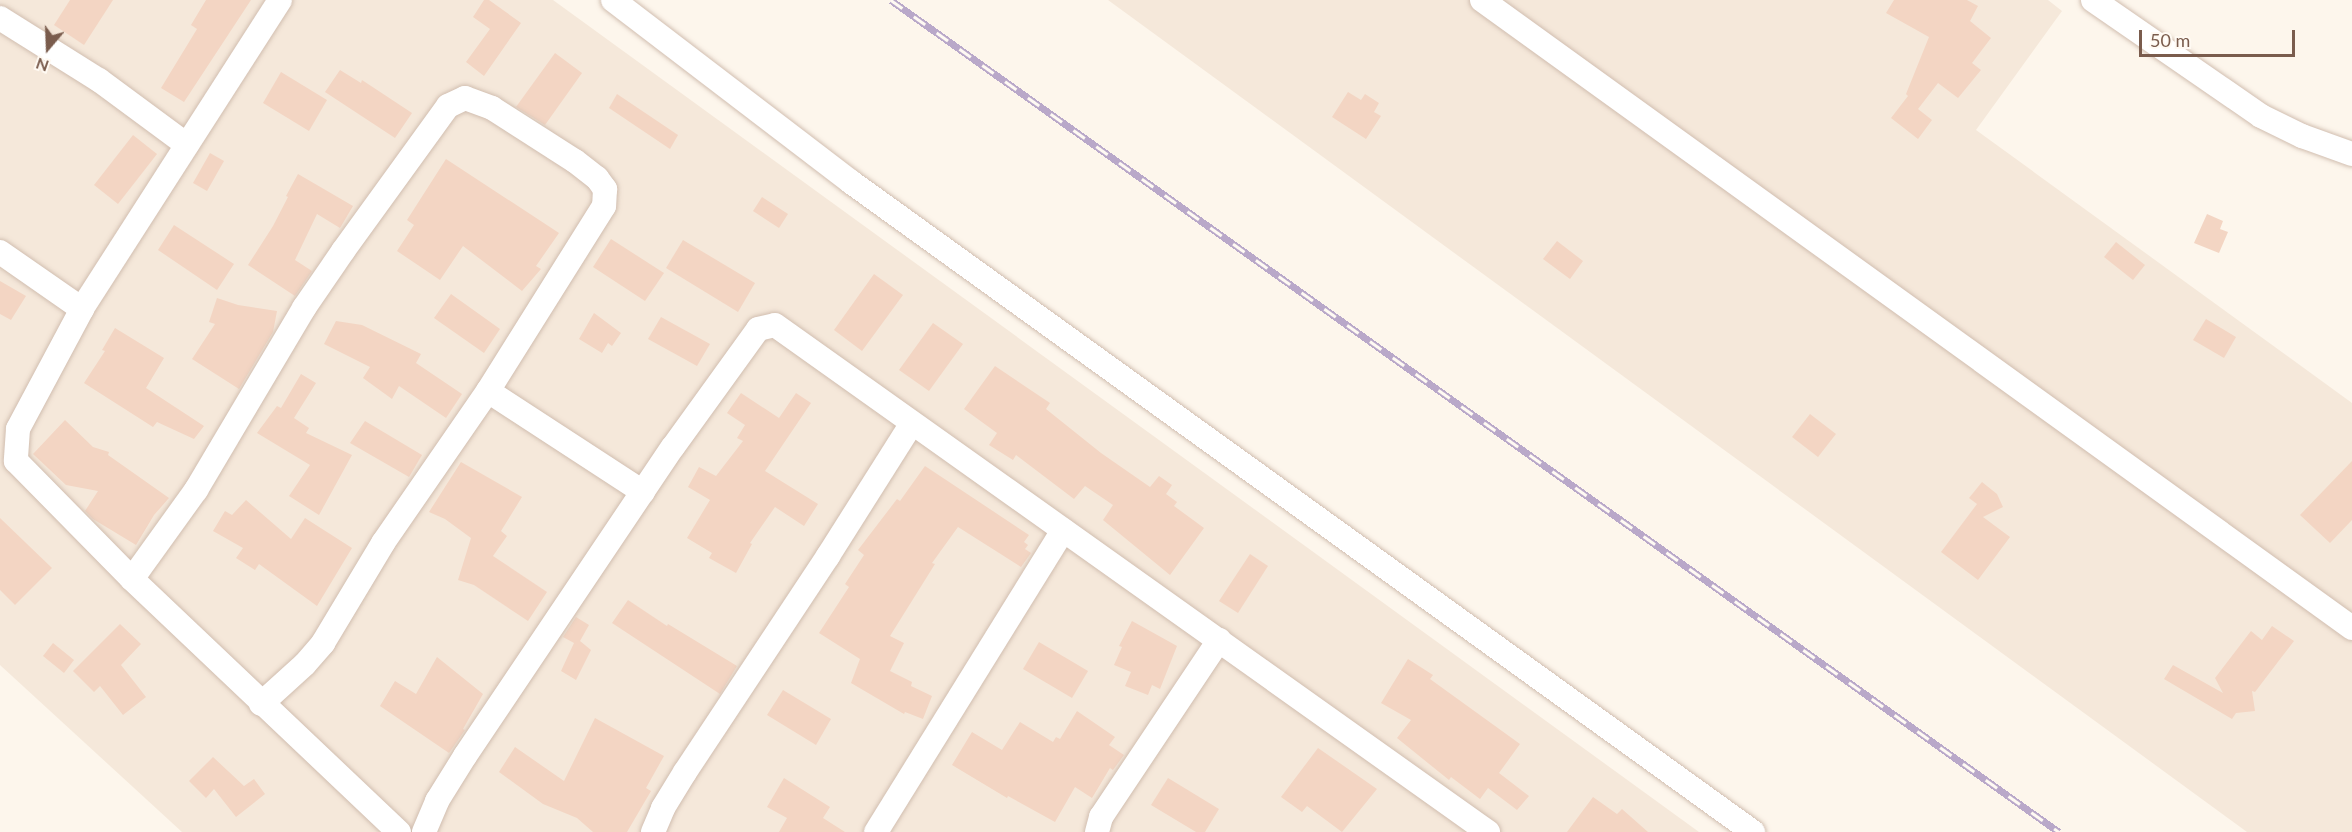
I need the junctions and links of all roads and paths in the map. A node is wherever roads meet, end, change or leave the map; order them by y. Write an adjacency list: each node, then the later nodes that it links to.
1 (280, 0): 6 (street)
2 (613, 0): 24 (street)
3 (1482, 0): 15 (street)
4 (2093, 0): 7 (street)
5 (0, 18): 6 (street)
6 (187, 145): 9 (street)
7 (2352, 154)
8 (0, 252): 9 (street)
9 (81, 309): 14 (street)
10 (488, 391): 12 (street); 14 (street); 17 (street)
11 (912, 423): 12 (street); 13 (street); 20 (street)
12 (643, 492): 19 (street)
13 (1063, 530): 16 (street); 21 (street)
14 (132, 579): 17 (street)
15 (2352, 628)
16 (1219, 640): 22 (street); 23 (street)
17 (261, 704): 18 (street)
18 (399, 832)
19 (424, 832)
20 (653, 832)
21 (876, 832)
22 (1097, 832)
23 (1488, 832)
24 (1753, 832)

